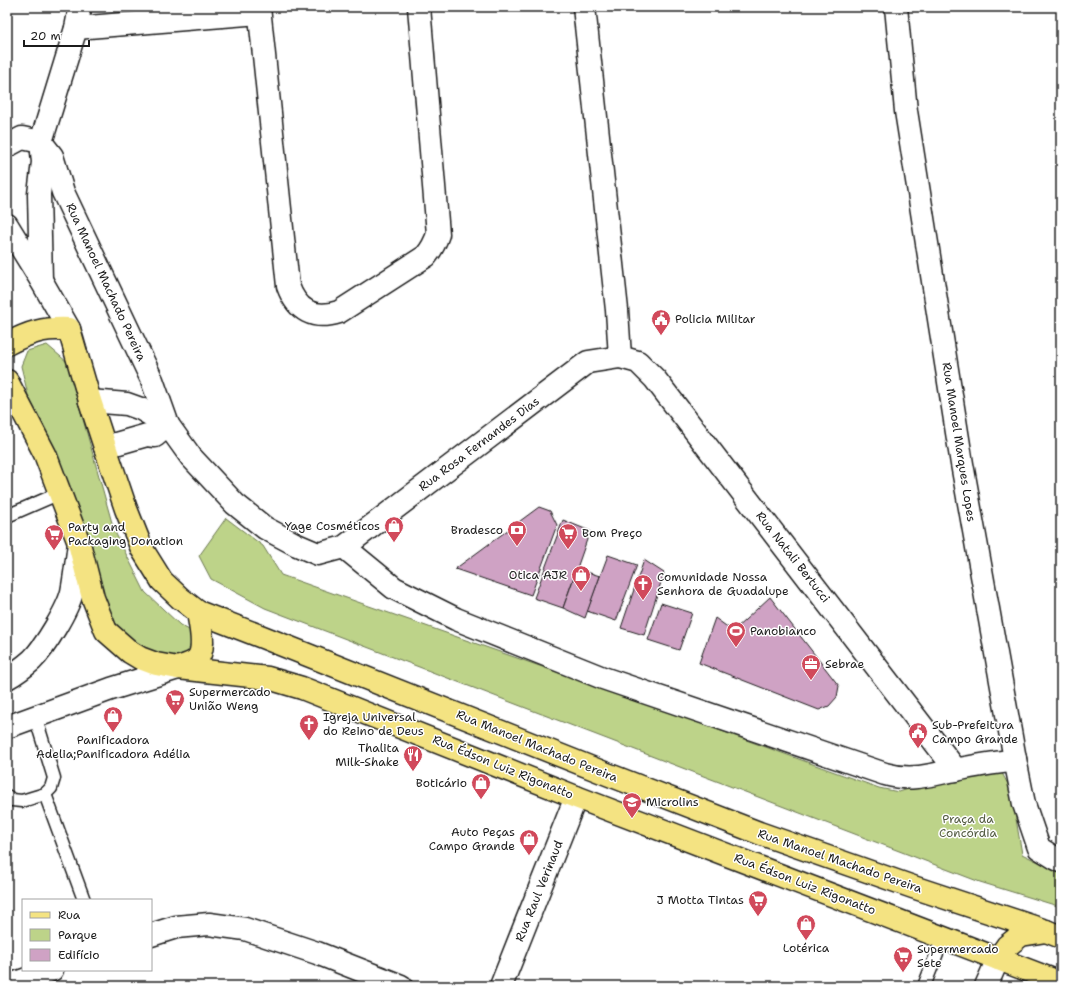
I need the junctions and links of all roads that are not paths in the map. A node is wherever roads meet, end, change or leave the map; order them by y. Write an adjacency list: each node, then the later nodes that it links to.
1 (80, 7): 6 (street)
2 (419, 7): 5 (street)
3 (584, 7): 13 (street)
4 (896, 7): 27 (street, Rua Manoel Marques Lopes)
5 (259, 10): 6 (street)
6 (76, 28): 7 (street)
7 (41, 142): 8 (street); 10 (street); 16 (street, Rua Manoel Machado Pereira)
8 (7, 146)
9 (7, 225): 10 (street, Rua Manoel Machado Pereira)
10 (41, 280): 11 (street, Rua Manoel Machado Pereira)
11 (69, 329): 12 (main road); 15 (main road, Rua Manoel Machado Pereira)
12 (7, 344)
13 (620, 357): 21 (street, Rua Rosa Fernandes Dias); 28 (street, Rua Natali Bertucci)
14 (7, 381): 18 (main road, Rua Édson Luiz Rigonatto)
15 (90, 401): 16 (street, Rua Manoel Machado Pereira); 17 (main road, Rua Manoel Machado Pereira)
16 (168, 425): 17 (street); 21 (street, Rua Manoel Machado Pereira)
17 (105, 447): 22 (main road, Rua Manoel Machado Pereira)
18 (60, 493): 19 (lane); 20 (main road, Rua Édson Luiz Rigonatto)
19 (7, 516)
20 (79, 543): 23 (main road, Rua Édson Luiz Rigonatto); 24 (street)
21 (344, 546): 28 (street)
22 (198, 612): 23 (main road); 34 (main road, Rua Manoel Machado Pereira)
23 (178, 668): 25 (street); 31 (main road, Rua Édson Luiz Rigonatto)
24 (7, 678)
25 (34, 716): 26 (street); 29 (lane)
26 (7, 727)
27 (1015, 759): 28 (street); 32 (street, Rua Manoel Marques Lopes)
28 (956, 770)
29 (45, 794): 30 (lane); 33 (lane)
30 (7, 796)
31 (576, 797): 36 (main road, Rua Édson Luiz Rigonatto); 42 (street, Rua Raul Verinaud)
32 (1061, 861)
33 (84, 899)
34 (1054, 934): 37 (main road)
35 (152, 936): 41 (street)
36 (943, 938): 37 (main road, Rua Édson Luiz Rigonatto); 43 (lane)
37 (998, 959): 39 (main road, Rua Édson Luiz Rigonatto); 44 (street)
38 (49, 971): 40 (street)
39 (1061, 983)
40 (7, 986)
41 (401, 986)
42 (501, 986)
43 (924, 986)
44 (986, 986)

